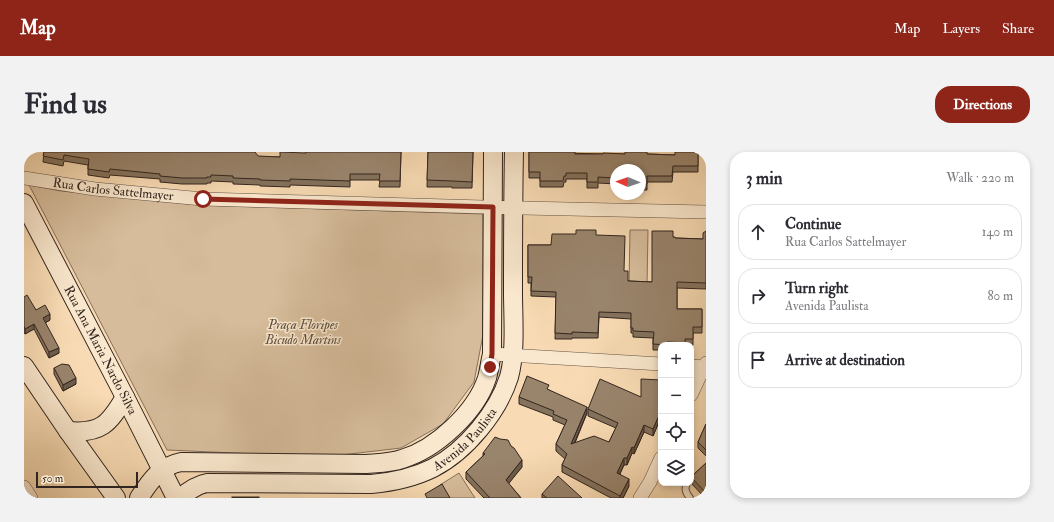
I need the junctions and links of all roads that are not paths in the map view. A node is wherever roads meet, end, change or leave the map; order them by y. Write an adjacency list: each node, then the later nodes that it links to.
1 (494, 152): 5 (street, Avenida Paulista)
2 (514, 152): 6 (street, Avenida Paulista)
3 (24, 178): 5 (street, Rua Carlos Sattelmayer)
4 (24, 204): 14 (street, Rua Ana Maria Nardo Silva)
5 (493, 207): 6 (street, Rua Carlos Sattelmayer); 8 (street, Avenida Paulista)
6 (514, 208): 7 (street, Rua Carlos Sattelmayer); 9 (street, Avenida Paulista)
7 (706, 212)
8 (492, 354): 9 (street); 17 (street, Avenida Paulista)
9 (512, 356): 10 (street); 22 (street, Avenida Paulista)
10 (658, 364)
11 (700, 365): 13 (street)
12 (24, 366): 15 (street)
13 (694, 385)
14 (125, 397): 15 (street); 17 (street, Rua Ana Maria Nardo Silva)
15 (68, 431): 19 (street)
16 (658, 465): 23 (street)
17 (162, 469): 20 (street); 21 (street, Rua Ana Maria Nardo Silva)
18 (685, 486): 24 (lane)
19 (116, 498)
20 (139, 498)
21 (176, 498)
22 (180, 498)
23 (640, 498)
24 (690, 498)

